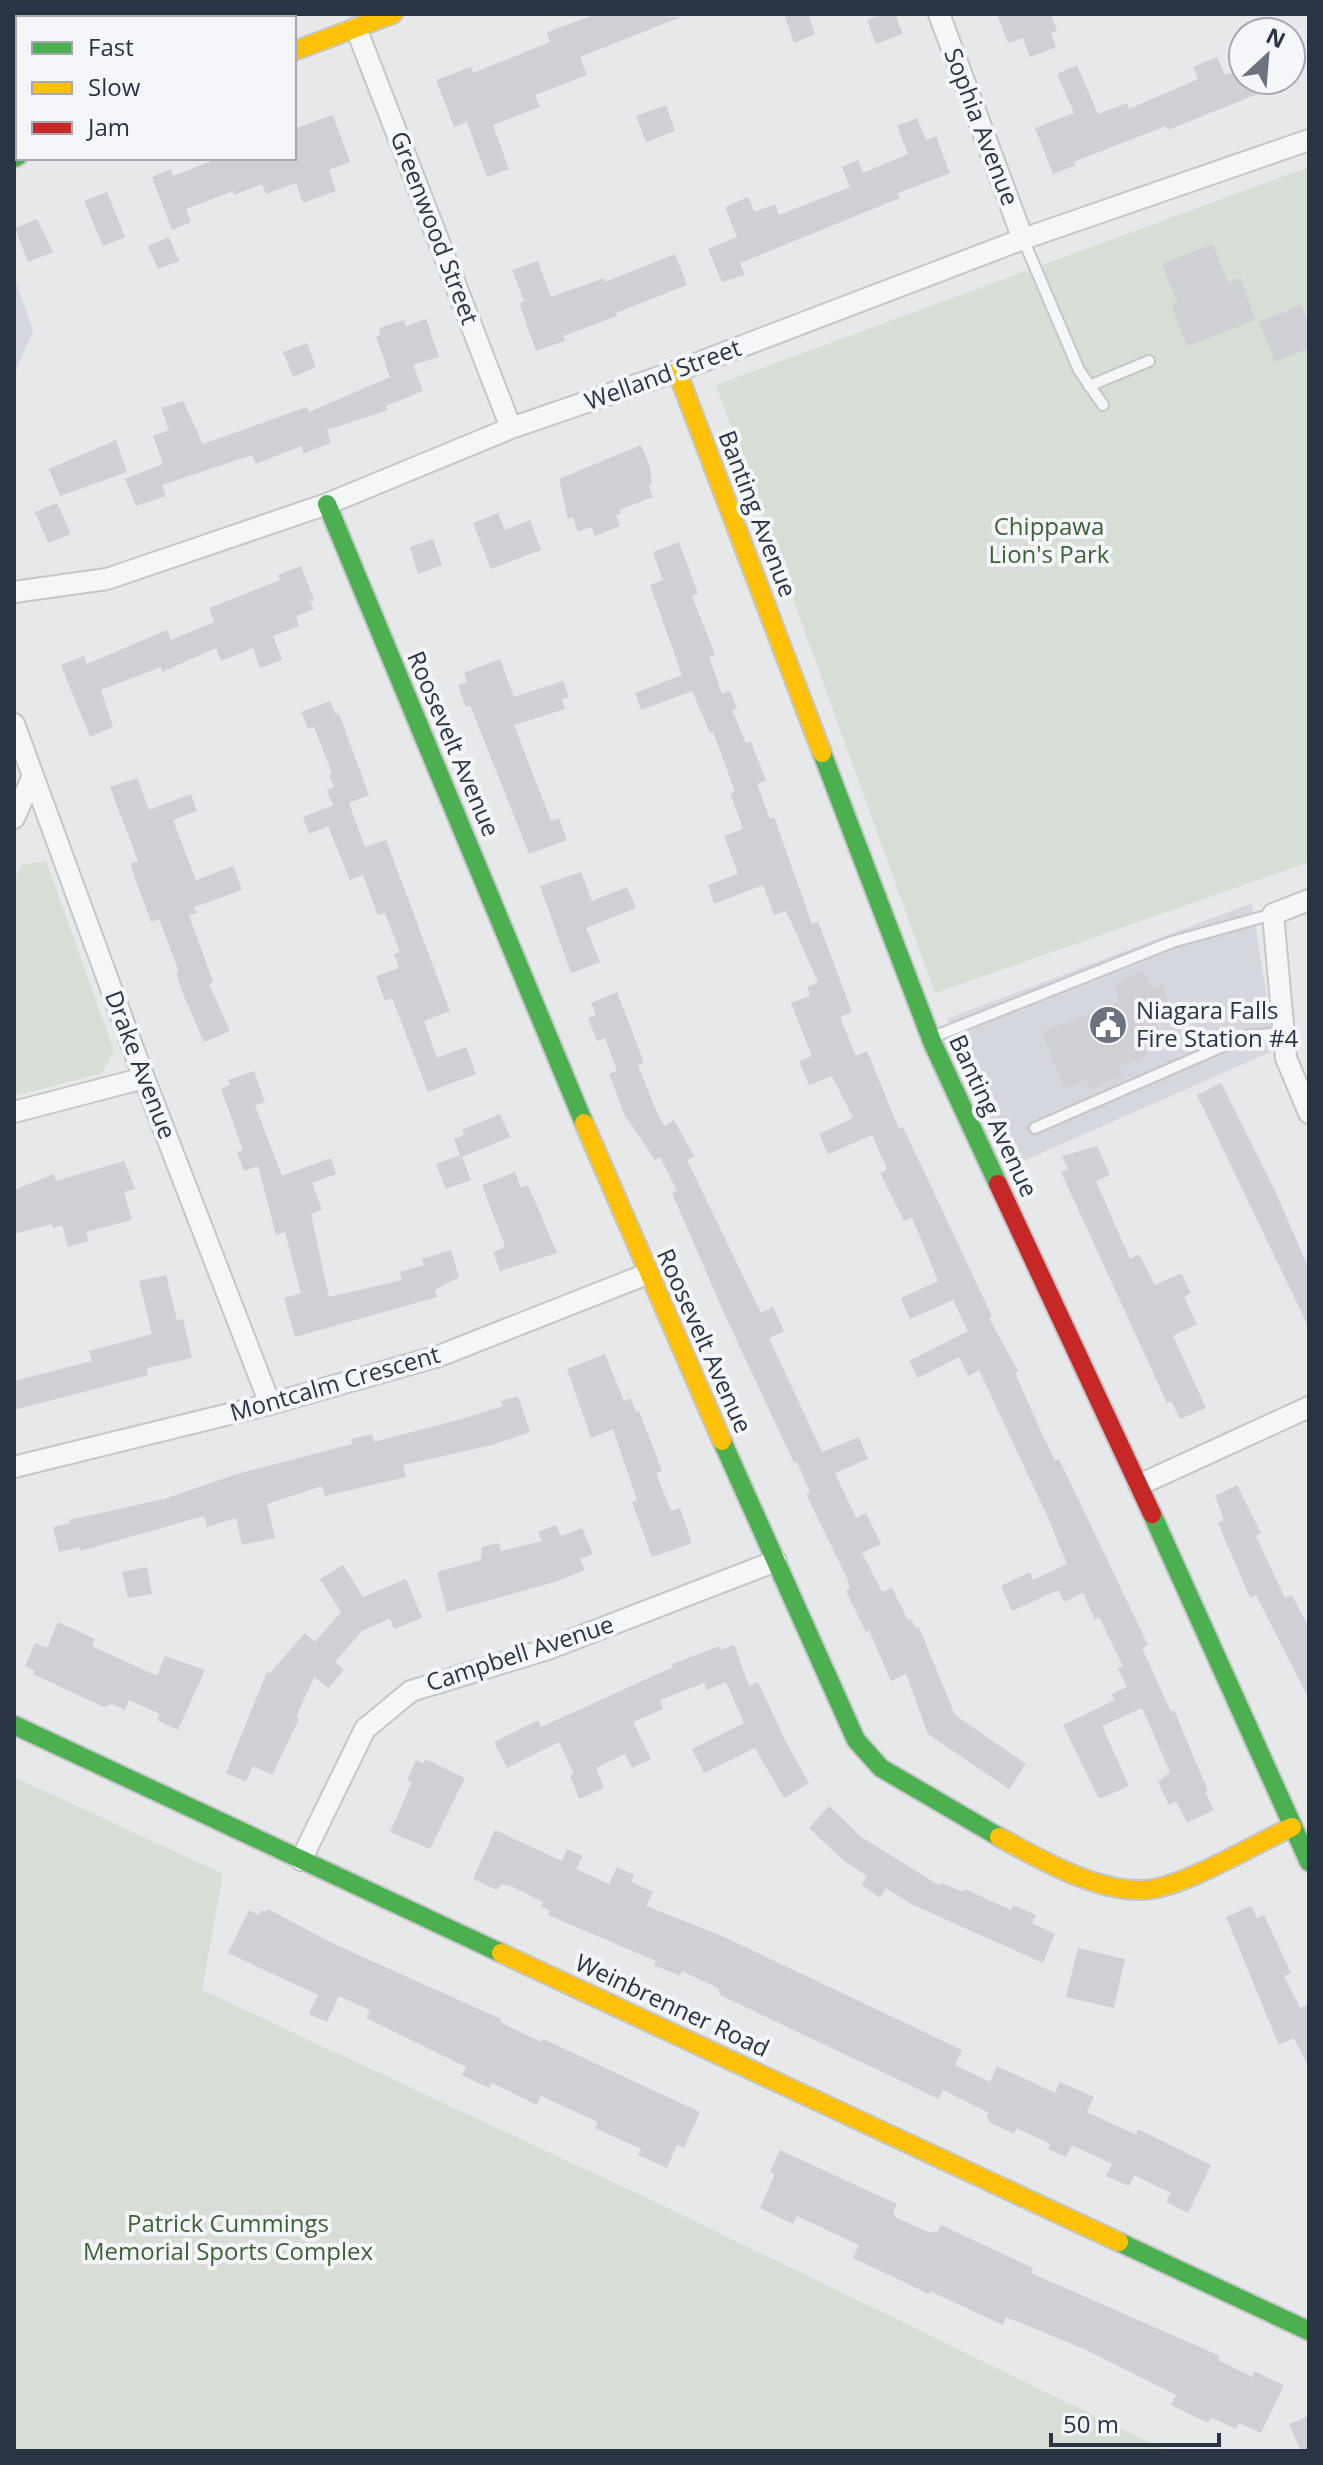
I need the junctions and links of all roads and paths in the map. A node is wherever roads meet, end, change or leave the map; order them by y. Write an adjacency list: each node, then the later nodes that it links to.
1 (393, 14): 3 (street)
2 (939, 14): 6 (street, Sophia Avenue)
3 (356, 28): 4 (street); 11 (street, Greenwood Street)
4 (296, 50)
5 (1309, 140): 6 (street, Welland Street)
6 (1023, 239): 8 (street, Welland Street); 9 (lane)
7 (1149, 361): 9 (lane)
8 (677, 371): 11 (street, Welland Street); 20 (street, Banting Avenue)
9 (1089, 386): 10 (lane)
10 (1103, 405)
11 (511, 428): 12 (street, Welland Street)
12 (327, 504): 13 (street, Welland Street); 25 (street, Roosevelt Avenue)
13 (14, 592)
14 (14, 724): 15 (street, Drake Avenue)
15 (33, 776): 16 (street); 21 (street, Drake Avenue)
16 (14, 818)
17 (1309, 900): 18 (street)
18 (1273, 914): 19 (street); 20 (lane)
19 (1284, 1033): 23 (street); 24 (lane)
20 (930, 1038): 29 (street, Banting Avenue)
21 (144, 1078): 22 (street); 26 (street, Drake Avenue)
22 (14, 1112)
23 (1309, 1113)
24 (1035, 1128)
25 (647, 1274): 26 (street, Montcalm Crescent); 30 (street, Roosevelt Avenue)
26 (270, 1404): 28 (street, Montcalm Crescent)
27 (1309, 1407): 29 (street)
28 (14, 1467)
29 (1139, 1485): 32 (street, Banting Avenue)
30 (776, 1561): 32 (street, Roosevelt Avenue); 33 (street, Campbell Avenue)
31 (14, 1725): 33 (street, Weinbrenner Road)
32 (1292, 1827): 34 (street, Banting Avenue)
33 (301, 1860): 35 (street, Weinbrenner Road)
34 (1309, 1862)
35 (1309, 2331)

